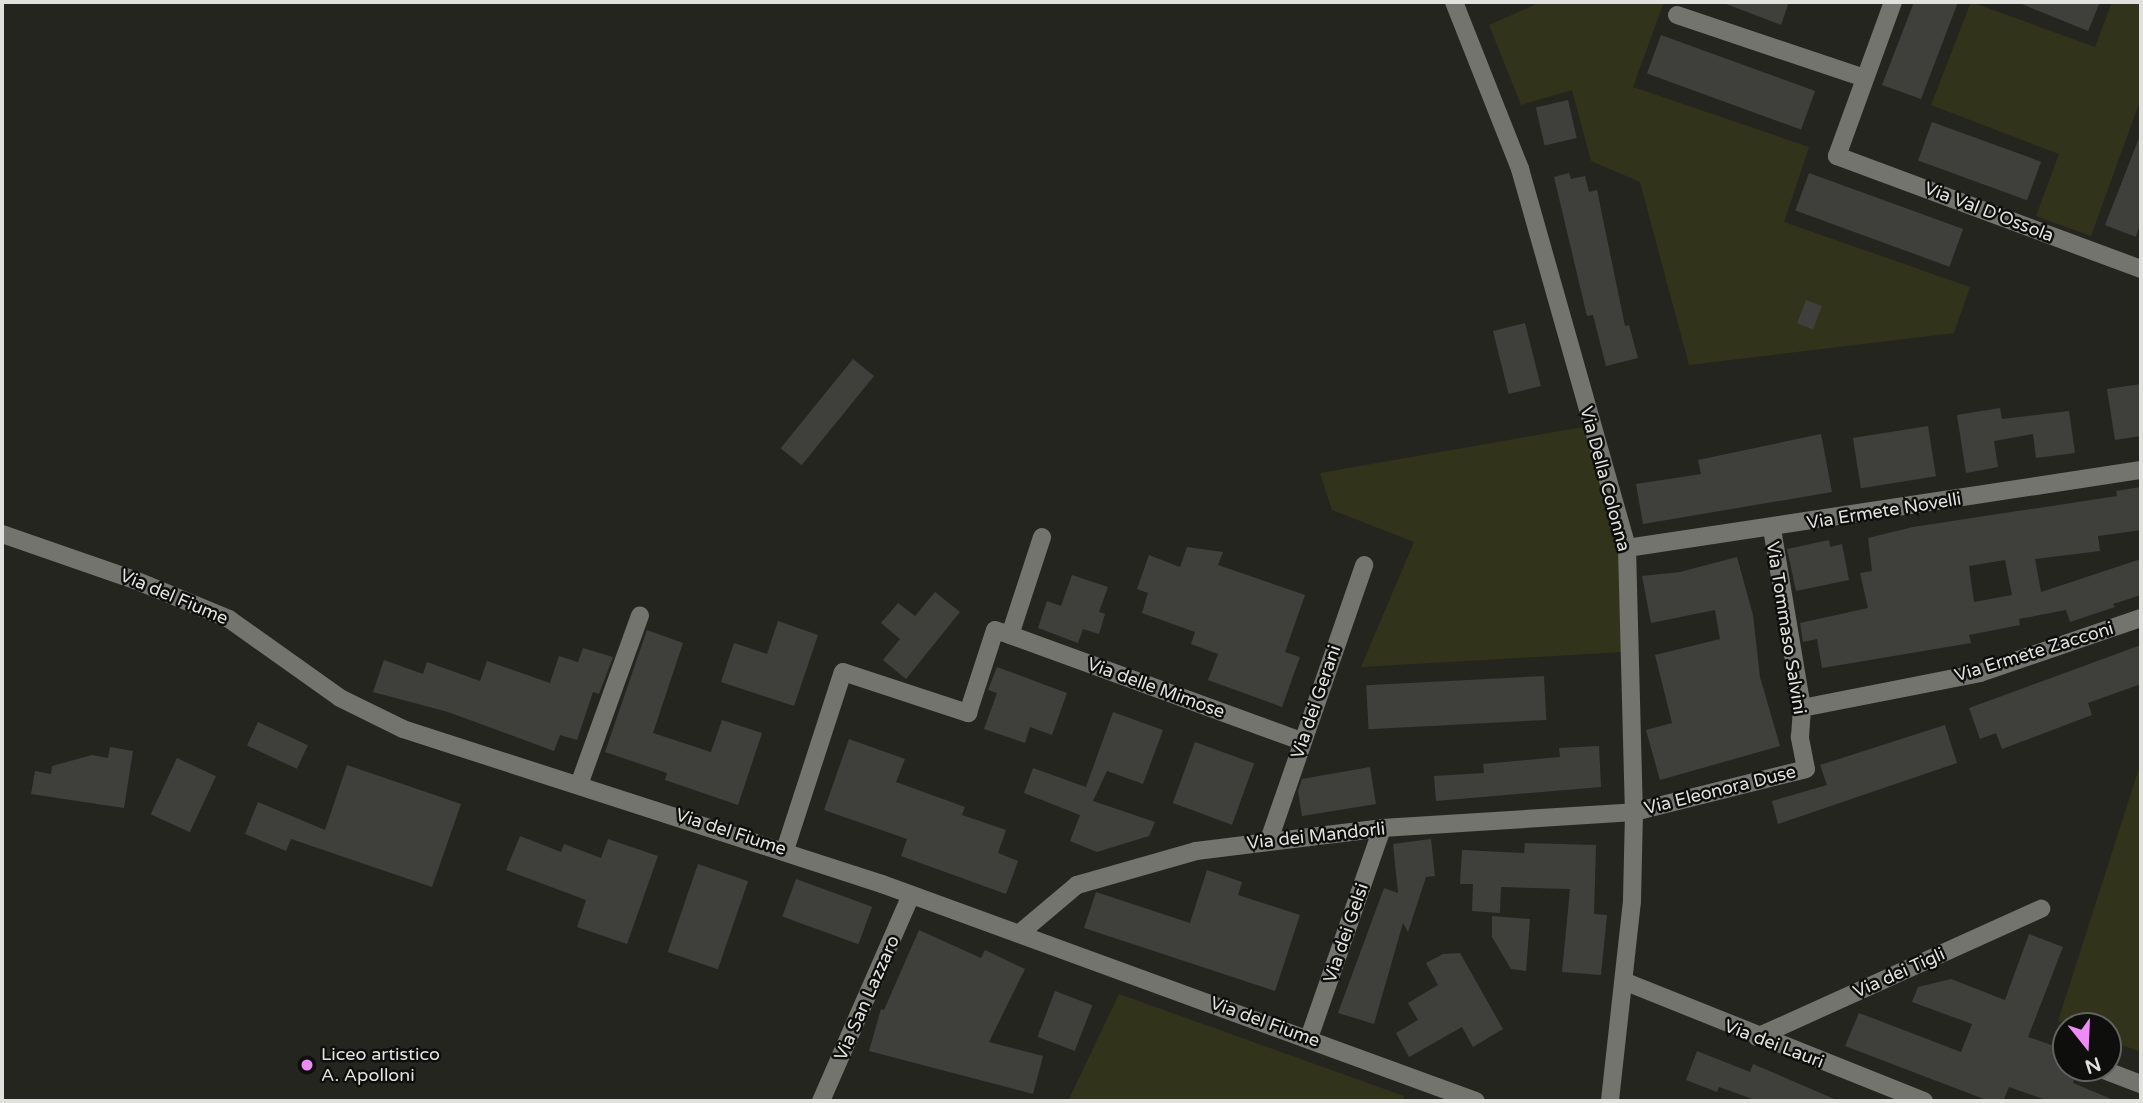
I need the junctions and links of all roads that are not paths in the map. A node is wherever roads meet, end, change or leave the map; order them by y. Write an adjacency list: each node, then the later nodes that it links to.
1 (1454, 2): 10 (street, Via Della Colonna)
2 (1893, 2): 4 (street)
3 (1677, 15): 4 (street)
4 (1864, 79): 5 (street, Via Val D'Ossola)
5 (2141, 269)
6 (2141, 470): 7 (street, Via Ermete Novelli)
7 (1772, 529): 10 (street, Via Ermete Novelli); 15 (street, Via Tommaso Salvini)
8 (2, 534): 18 (street, Via del Fiume)
9 (1042, 537): 14 (street)
10 (1627, 548): 19 (street, Via Della Colonna)
11 (1364, 565): 16 (street, Via dei Gerani)
12 (640, 615): 18 (street)
13 (2141, 618): 15 (street, Via Ermete Zacconi)
14 (1010, 635): 16 (street, Via delle Mimose); 22 (street)
15 (1802, 708): 17 (street, Via Tommaso Salvini)
16 (1302, 741): 21 (street, Via dei Gerani)
17 (1806, 769): 19 (street, Via Eleonora Duse)
18 (580, 782): 22 (street, Via del Fiume)
19 (1634, 811): 20 (street, Via dei Mandorli); 26 (street, Via Della Colonna)
20 (1382, 828): 21 (street, Via dei Mandorli); 28 (street, Via dei Gelsi)
21 (1269, 840): 25 (street, Via dei Mandorli)
22 (785, 850): 23 (street, Via del Fiume)
23 (911, 895): 25 (street, Via del Fiume); 31 (street, Via San Lazzaro)
24 (2041, 909): 27 (street, Via dei Tigli)
25 (1020, 933): 28 (street, Via del Fiume)
26 (1626, 982): 27 (street, Via dei Lauri); 33 (street, Via Della Colonna)
27 (1756, 1037): 34 (street, Via dei Lauri)
28 (1309, 1038): 32 (street, Via del Fiume)
29 (2122, 1077): 30 (street)
30 (2141, 1084)
31 (821, 1101)
32 (1476, 1101)
33 (1609, 1101)
34 (1924, 1101)

